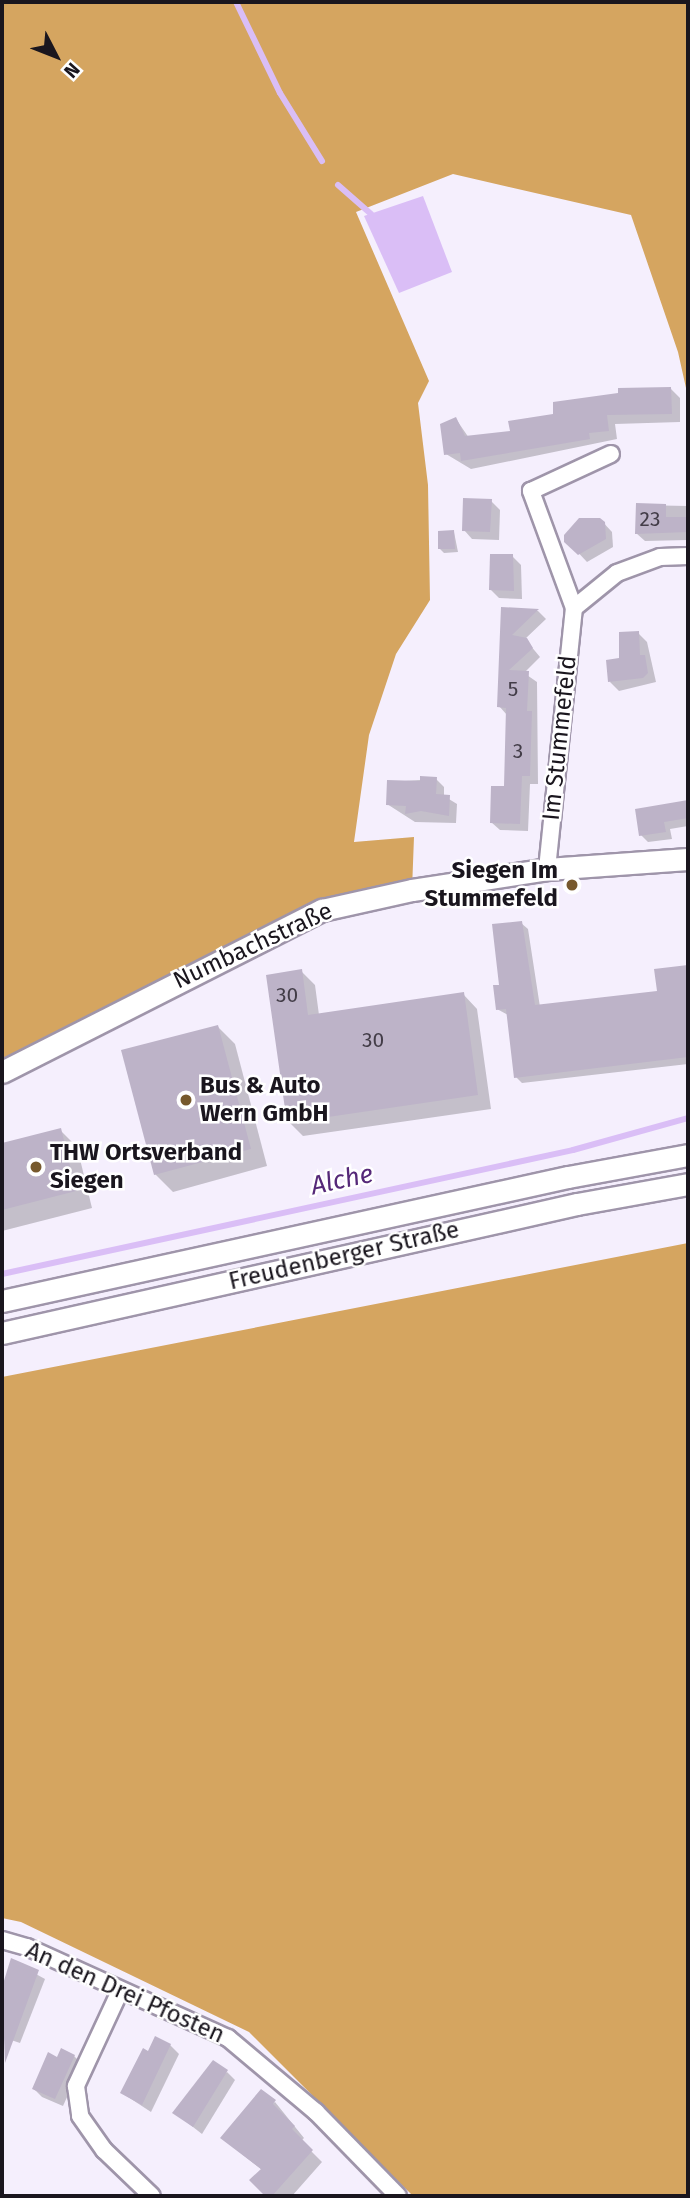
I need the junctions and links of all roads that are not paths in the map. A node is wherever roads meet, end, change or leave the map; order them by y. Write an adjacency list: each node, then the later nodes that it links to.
1 (611, 454): 3 (street, Im Stummefeld)
2 (688, 556): 3 (street)
3 (574, 608): 5 (street, Im Stummefeld)
4 (688, 859): 5 (main road, Numbachstraße)
5 (547, 869): 6 (main road, Numbachstraße)
6 (2, 1072)
7 (688, 1156): 9 (main road, Freudenberger Straße)
8 (688, 1184): 10 (main road, Freudenberger Straße)
9 (2, 1301)
10 (2, 1334)
11 (2, 1940): 12 (street, An den Drei Pfosten)
12 (120, 1991): 13 (street); 14 (street, An den Drei Pfosten)
13 (152, 2196)
14 (398, 2196)

